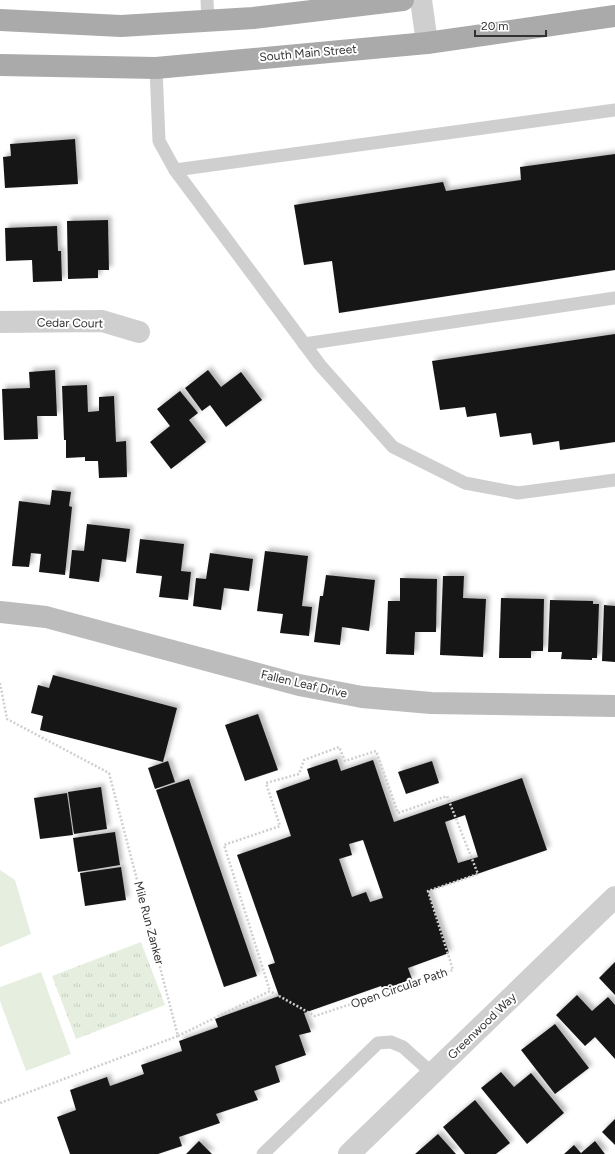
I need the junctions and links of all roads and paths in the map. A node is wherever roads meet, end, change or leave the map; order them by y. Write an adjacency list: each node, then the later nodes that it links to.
1 (403, 0): 3 (main road)
2 (421, 0): 7 (street)
3 (364, 2): 4 (main road)
4 (207, 10): 6 (main road)
5 (615, 16): 7 (main road, South Main Street)
6 (0, 20)
7 (427, 43): 9 (main road, South Main Street)
8 (0, 65): 9 (main road, South Main Street)
9 (156, 68): 11 (lane)
10 (615, 110): 11 (lane)
11 (175, 170): 15 (lane)
12 (615, 298): 15 (lane)
13 (0, 322): 14 (street, Cedar Court)
14 (139, 332)
15 (304, 344): 16 (lane)
16 (615, 480)
17 (0, 612): 19 (street, Fallen Leaf Drive)
18 (0, 683): 22 (path, Mile Run Zanker)
19 (615, 706)
20 (615, 897): 23 (street, Greenwood Way)
21 (270, 991): 21 (path, Open Circular Path); 22 (path)
22 (178, 1036): 24 (path)
23 (432, 1074): 25 (lane); 26 (street, Greenwood Way)
24 (0, 1102)
25 (263, 1154)
26 (349, 1154)

